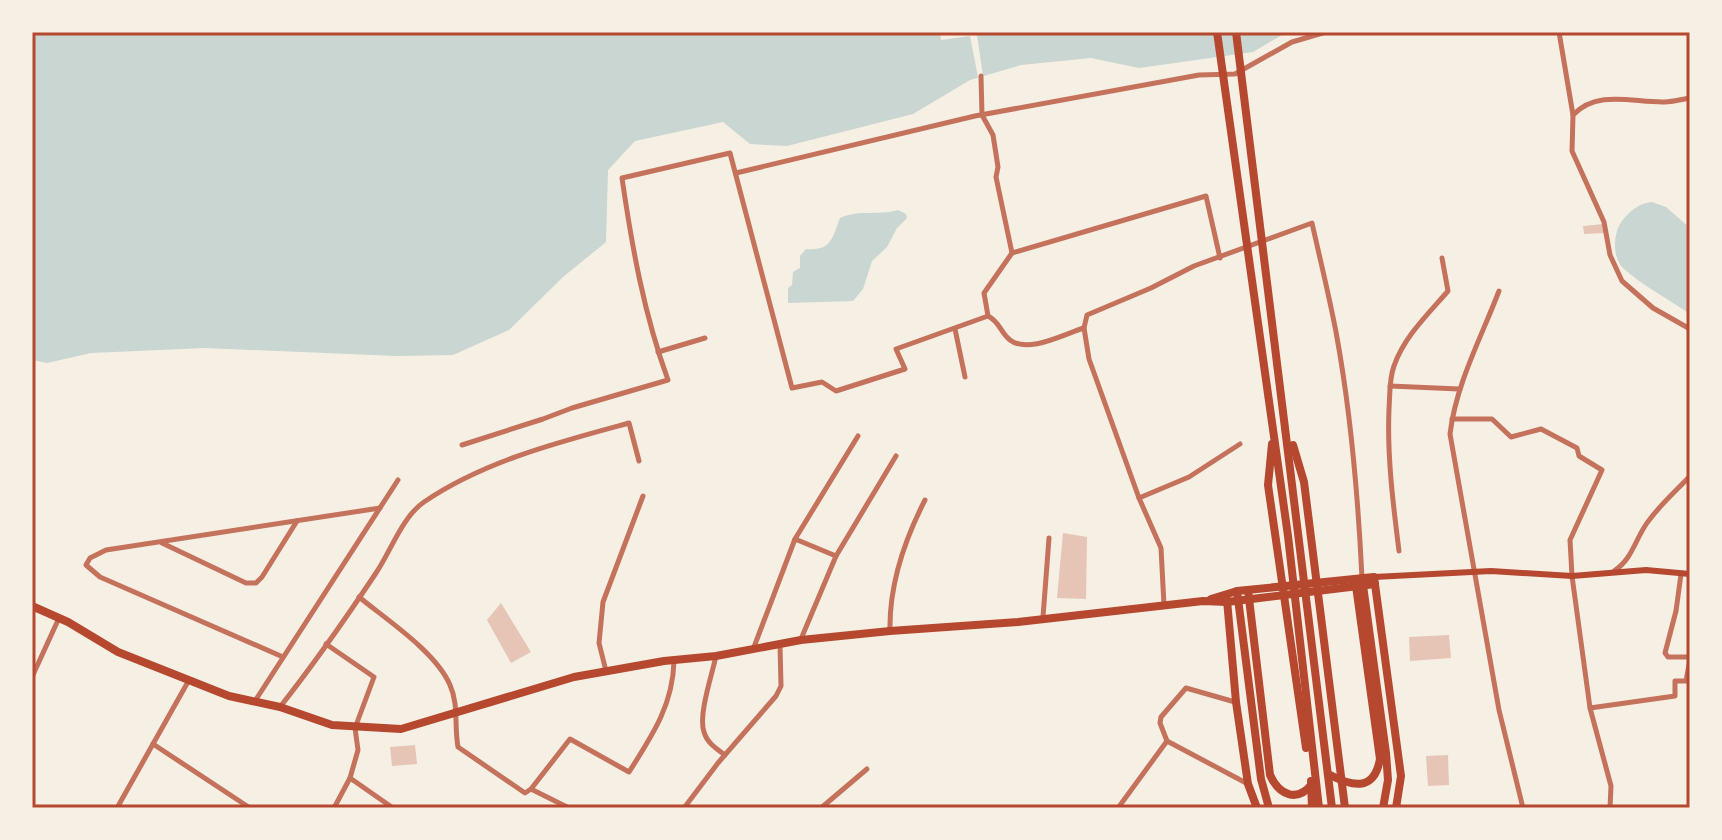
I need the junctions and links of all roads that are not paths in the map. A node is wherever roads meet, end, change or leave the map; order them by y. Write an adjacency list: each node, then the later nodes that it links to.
1 (1217, 32): 81 (highway)
2 (1236, 32): 24 (highway)
3 (1326, 32): 7 (street)
4 (1559, 32): 8 (street)
5 (981, 76): 7 (street)
6 (1690, 98): 8 (street)
7 (982, 115): 9 (street); 10 (street)
8 (1573, 115): 17 (street)
9 (735, 173): 16 (street); 19 (street)
10 (1012, 253): 11 (street); 14 (street)
11 (1220, 258): 15 (street); 48 (street)
12 (1442, 258): 21 (street)
13 (1499, 291): 22 (street)
14 (988, 316): 15 (street); 16 (street)
15 (1084, 328): 33 (street)
16 (955, 329): 20 (street)
17 (1690, 329)
18 (705, 338): 19 (street)
19 (658, 352): 27 (street)
20 (965, 377)
21 (1390, 386): 22 (street); 40 (street)
22 (1459, 389): 23 (street)
23 (1452, 419): 43 (street); 46 (street)
24 (1286, 424): 79 (highway); 82 (highway)
25 (858, 436): 38 (street)
26 (1240, 444): 33 (street)
27 (462, 445)
28 (896, 456): 41 (street)
29 (639, 461): 51 (street)
30 (1690, 476): 42 (street)
31 (398, 480): 35 (street)
32 (643, 496): 66 (street)
33 (1139, 498): 53 (street)
34 (925, 500): 57 (street)
35 (380, 508): 36 (street); 63 (street)
36 (298, 520): 39 (street); 39 (street)
37 (1049, 538): 56 (street)
38 (795, 539): 41 (street); 61 (street)
39 (161, 543): 63 (street)
40 (1399, 551)
41 (836, 556): 58 (street)
42 (1614, 571): 44 (main road); 46 (main road)
43 (1474, 574): 46 (main road); 47 (main road); 101 (street)
44 (1681, 574): 45 (main road); 64 (street)
45 (1690, 574)
46 (1572, 576): 72 (street)
47 (1375, 581): 48 (highway); 100 (highway)
48 (1359, 582): 49 (highway); 82 (highway); 99 (highway)
49 (1249, 594): 50 (highway); 81 (highway)
50 (1238, 596): 52 (highway); 94 (highway)
51 (359, 597): 59 (street); 73 (street)
52 (1227, 598): 53 (highway); 70 (highway)
53 (1164, 605): 56 (highway)
54 (32, 606): 55 (highway)
55 (59, 617): 67 (street); 68 (highway)
56 (1043, 617): 57 (highway)
57 (890, 631): 58 (highway)
58 (801, 640): 60 (highway)
59 (326, 644): 71 (street); 74 (street)
60 (780, 644): 61 (highway); 77 (street)
61 (754, 647): 62 (highway)
62 (716, 656): 65 (highway); 77 (street)
63 (283, 657): 69 (street)
64 (1690, 658): 72 (street)
65 (674, 661): 66 (highway); 84 (street)
66 (606, 671): 73 (highway)
67 (32, 677)
68 (189, 680): 69 (highway); 76 (street)
69 (254, 701): 71 (highway)
70 (1236, 702): 75 (street); 83 (highway)
71 (280, 707): 74 (highway)
72 (1590, 708): 102 (street)
73 (457, 712): 74 (highway); 84 (street)
74 (355, 728): 80 (street)
75 (1167, 741): 83 (street); 92 (street)
76 (153, 744): 85 (street); 86 (street)
77 (725, 755): 90 (street)
78 (867, 769): 91 (street)
79 (1328, 774): 82 (highway); 97 (highway)
80 (350, 778): 87 (street); 88 (street)
81 (1312, 780): 95 (highway); 96 (highway)
82 (1342, 781): 98 (highway)
83 (1248, 784): 93 (highway)
84 (531, 789): 89 (street)
85 (117, 808)
86 (250, 808)
87 (334, 808)
88 (393, 808)
89 (569, 808)
90 (684, 808)
91 (821, 808)
92 (1118, 808)
93 (1257, 808)
94 (1269, 808)
95 (1312, 808)
96 (1319, 808)
97 (1332, 808)
98 (1345, 808)
99 (1383, 808)
100 (1396, 808)
101 (1523, 808)
102 (1610, 808)

